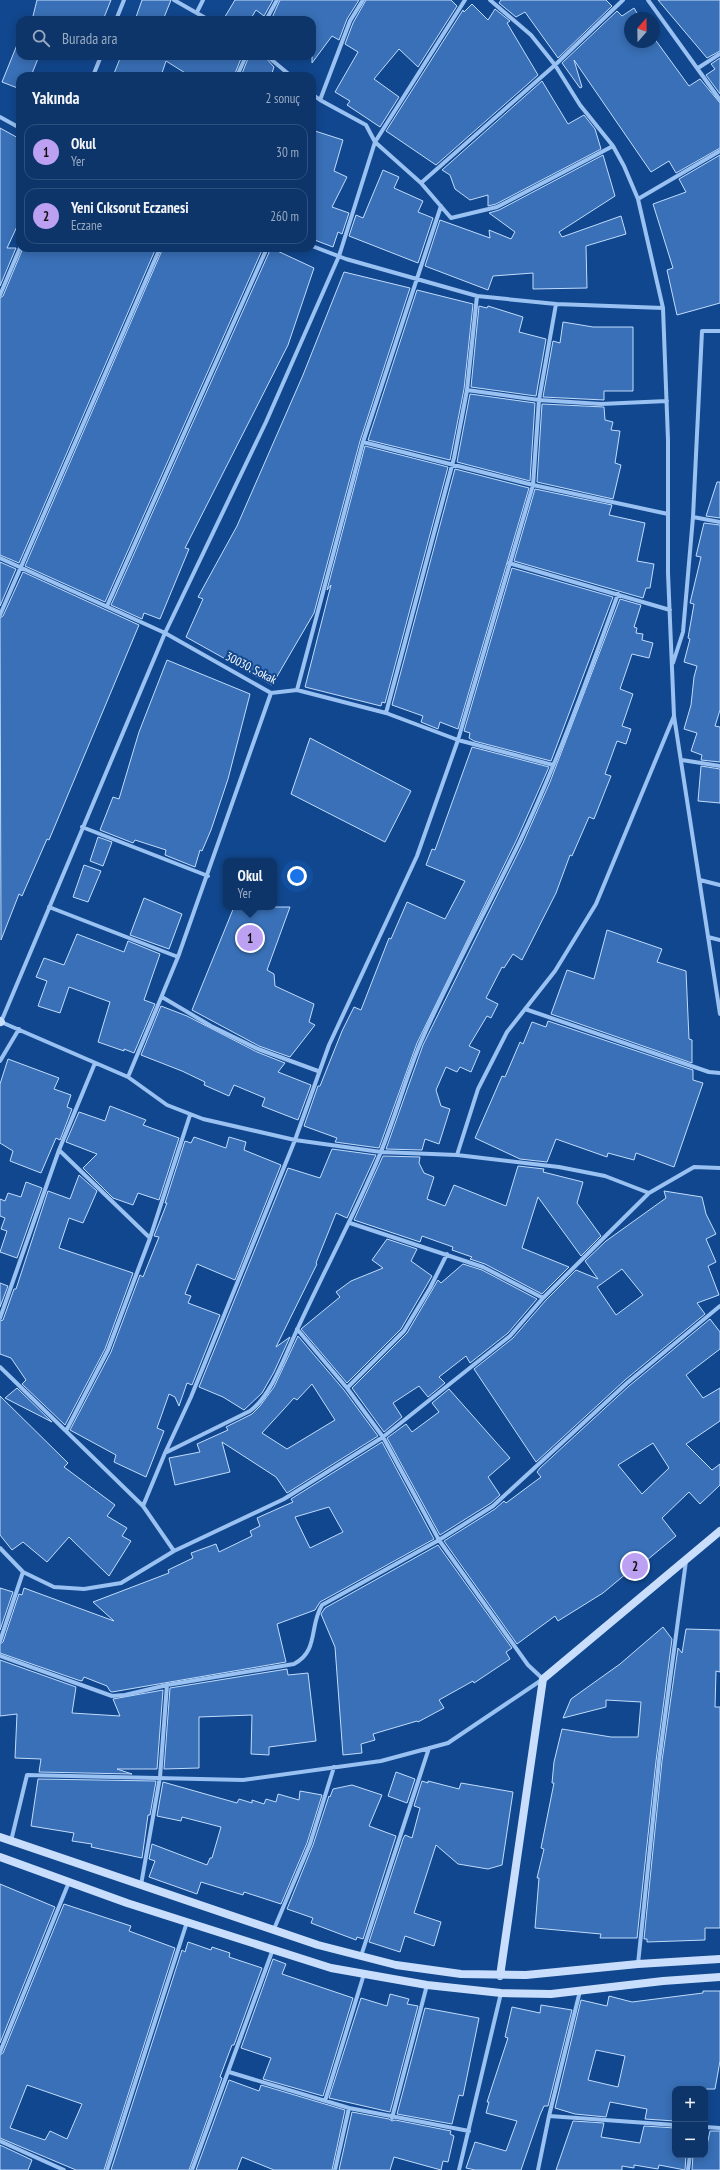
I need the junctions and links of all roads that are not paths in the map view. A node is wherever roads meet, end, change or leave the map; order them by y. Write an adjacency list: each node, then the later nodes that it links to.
1 (124, 0): 11 (street)
2 (174, 0): 10 (street)
3 (203, 0): 10 (street)
4 (277, 0): 13 (street)
5 (363, 0): 24 (street)
6 (465, 0): 28 (street)
7 (490, 0): 18 (street)
8 (623, 0): 18 (street)
9 (648, 0): 19 (street)
10 (197, 12): 12 (street)
11 (118, 16)
12 (203, 16)
13 (268, 16)
14 (720, 54): 19 (street)
15 (99, 60): 20 (street)
16 (244, 60): 21 (street)
17 (272, 60): 22 (street)
18 (555, 65): 29 (street); 31 (street)
19 (698, 68): 25 (street)
20 (95, 72)
21 (239, 72)
22 (287, 72)
23 (316, 97): 24 (street)
24 (320, 100): 28 (street)
25 (720, 100)
26 (0, 118): 27 (street)
27 (16, 126)
28 (375, 142): 31 (street); 38 (street)
29 (613, 146): 32 (street); 33 (street)
30 (720, 151): 32 (street)
31 (421, 183): 33 (street)
32 (638, 199): 43 (street)
33 (441, 206): 39 (street)
34 (316, 247): 38 (street)
35 (18, 252): 40 (street)
36 (158, 252): 56 (street)
37 (265, 252): 58 (street)
38 (339, 256): 39 (street); 61 (street)
39 (418, 280): 41 (street); 48 (street)
40 (0, 295)
41 (477, 296): 42 (street); 45 (street)
42 (556, 304): 43 (street); 46 (street)
43 (663, 308): 47 (street)
44 (720, 330): 52 (street)
45 (467, 390): 46 (street); 49 (street)
46 (539, 400): 47 (street); 50 (street)
47 (667, 401): 51 (street)
48 (363, 442): 49 (street); 63 (street)
49 (452, 465): 50 (street); 65 (street)
50 (533, 485): 51 (street); 55 (street)
51 (668, 514): 59 (street)
52 (693, 517): 53 (street); 62 (street)
53 (720, 522)
54 (0, 558): 56 (street, 30030. Sokak)
55 (509, 563): 57 (street); 67 (street)
56 (20, 567): 58 (street, 30030. Sokak); 60 (street)
57 (618, 594): 59 (street); 69 (street)
58 (107, 606): 61 (street, 30030. Sokak)
59 (670, 610): 62 (street)
60 (0, 615)
61 (165, 633): 64 (street, 30030. Sokak); 71 (street)
62 (672, 666): 66 (street)
63 (297, 690): 64 (street, 30030. Sokak); 65 (street, 30030. Sokak)
64 (271, 693): 72 (street)
65 (386, 712): 67 (street, 30030. Sokak)
66 (674, 716): 68 (street); 80 (street)
67 (458, 740): 69 (street, 30030. Sokak); 86 (street)
68 (682, 760): 70 (street); 73 (street)
69 (553, 765): 92 (street)
70 (720, 766)
71 (82, 826): 72 (street); 75 (street)
72 (208, 876): 78 (street)
73 (700, 880): 74 (street); 76 (street)
74 (720, 885)
75 (50, 907): 78 (street); 82 (street)
76 (708, 937): 77 (street); 81 (street)
77 (720, 940)
78 (178, 957): 79 (street)
79 (162, 997): 86 (street); 88 (street)
80 (525, 1009): 87 (street); 93 (street)
81 (720, 1014)
82 (1, 1022): 83 (street)
83 (19, 1029): 84 (street); 85 (street)
84 (0, 1062)
85 (95, 1063): 88 (street); 91 (street)
86 (318, 1071): 90 (street)
87 (720, 1073)
88 (128, 1077): 89 (street)
89 (190, 1114): 90 (street); 97 (street)
90 (295, 1140): 92 (street); 107 (street)
91 (59, 1150): 97 (street); 101 (street)
92 (381, 1152): 93 (street); 96 (street)
93 (457, 1155): 95 (street)
94 (720, 1168): 95 (street)
95 (649, 1193): 99 (street)
96 (350, 1224): 98 (street); 102 (street)
97 (150, 1238): 105 (street)
98 (447, 1254): 99 (street); 104 (street)
99 (543, 1298): 106 (street)
100 (720, 1306): 110 (street)
101 (0, 1318)
102 (297, 1329): 104 (street); 107 (street)
103 (0, 1367): 105 (street)
104 (347, 1388): 106 (street)
105 (66, 1431): 108 (street)
106 (383, 1437): 110 (street); 112 (street)
107 (165, 1453): 108 (street)
108 (143, 1506): 112 (street)
109 (720, 1532): 113 (main road)
110 (439, 1540): 117 (street); 118 (street)
111 (0, 1548): 114 (street)
112 (174, 1550): 114 (street)
113 (686, 1558): 117 (main road); 132 (street)
114 (23, 1572): 115 (street)
115 (0, 1641)
116 (0, 1656): 118 (street)
117 (543, 1679): 119 (street); 134 (main road)
118 (166, 1685): 121 (street)
119 (429, 1748): 120 (street); 130 (street)
120 (334, 1767): 121 (street); 128 (street)
121 (160, 1778): 123 (street); 126 (street)
122 (0, 1837): 123 (main road)
123 (11, 1841): 126 (main road)
124 (0, 1857): 125 (main road)
125 (69, 1882): 127 (main road); 139 (street)
126 (141, 1885): 128 (main road)
127 (187, 1922): 129 (main road); 152 (street)
128 (274, 1929): 130 (main road)
129 (272, 1949): 133 (main road); 140 (street)
130 (362, 1956): 134 (main road)
131 (720, 1959): 132 (main road)
132 (638, 1964): 134 (main road)
133 (364, 1974): 136 (main road); 141 (street)
134 (500, 1976)
135 (720, 1977): 137 (main road)
136 (427, 1984): 138 (main road); 144 (street)
137 (580, 1991): 138 (main road); 143 (street)
138 (501, 1993): 148 (street)
139 (0, 2052)
140 (229, 2072): 141 (street); 153 (street)
141 (325, 2101): 142 (street)
142 (349, 2108): 144 (street); 154 (street)
143 (548, 2116): 145 (street); 156 (street)
144 (392, 2118): 148 (street)
145 (672, 2125)
146 (708, 2127): 147 (street)
147 (720, 2128)
148 (469, 2131): 155 (street)
149 (0, 2141): 151 (street)
150 (690, 2158): 157 (street)
151 (64, 2170)
152 (107, 2170)
153 (192, 2170)
154 (335, 2170)
155 (459, 2170)
156 (538, 2170)
157 (688, 2170)

